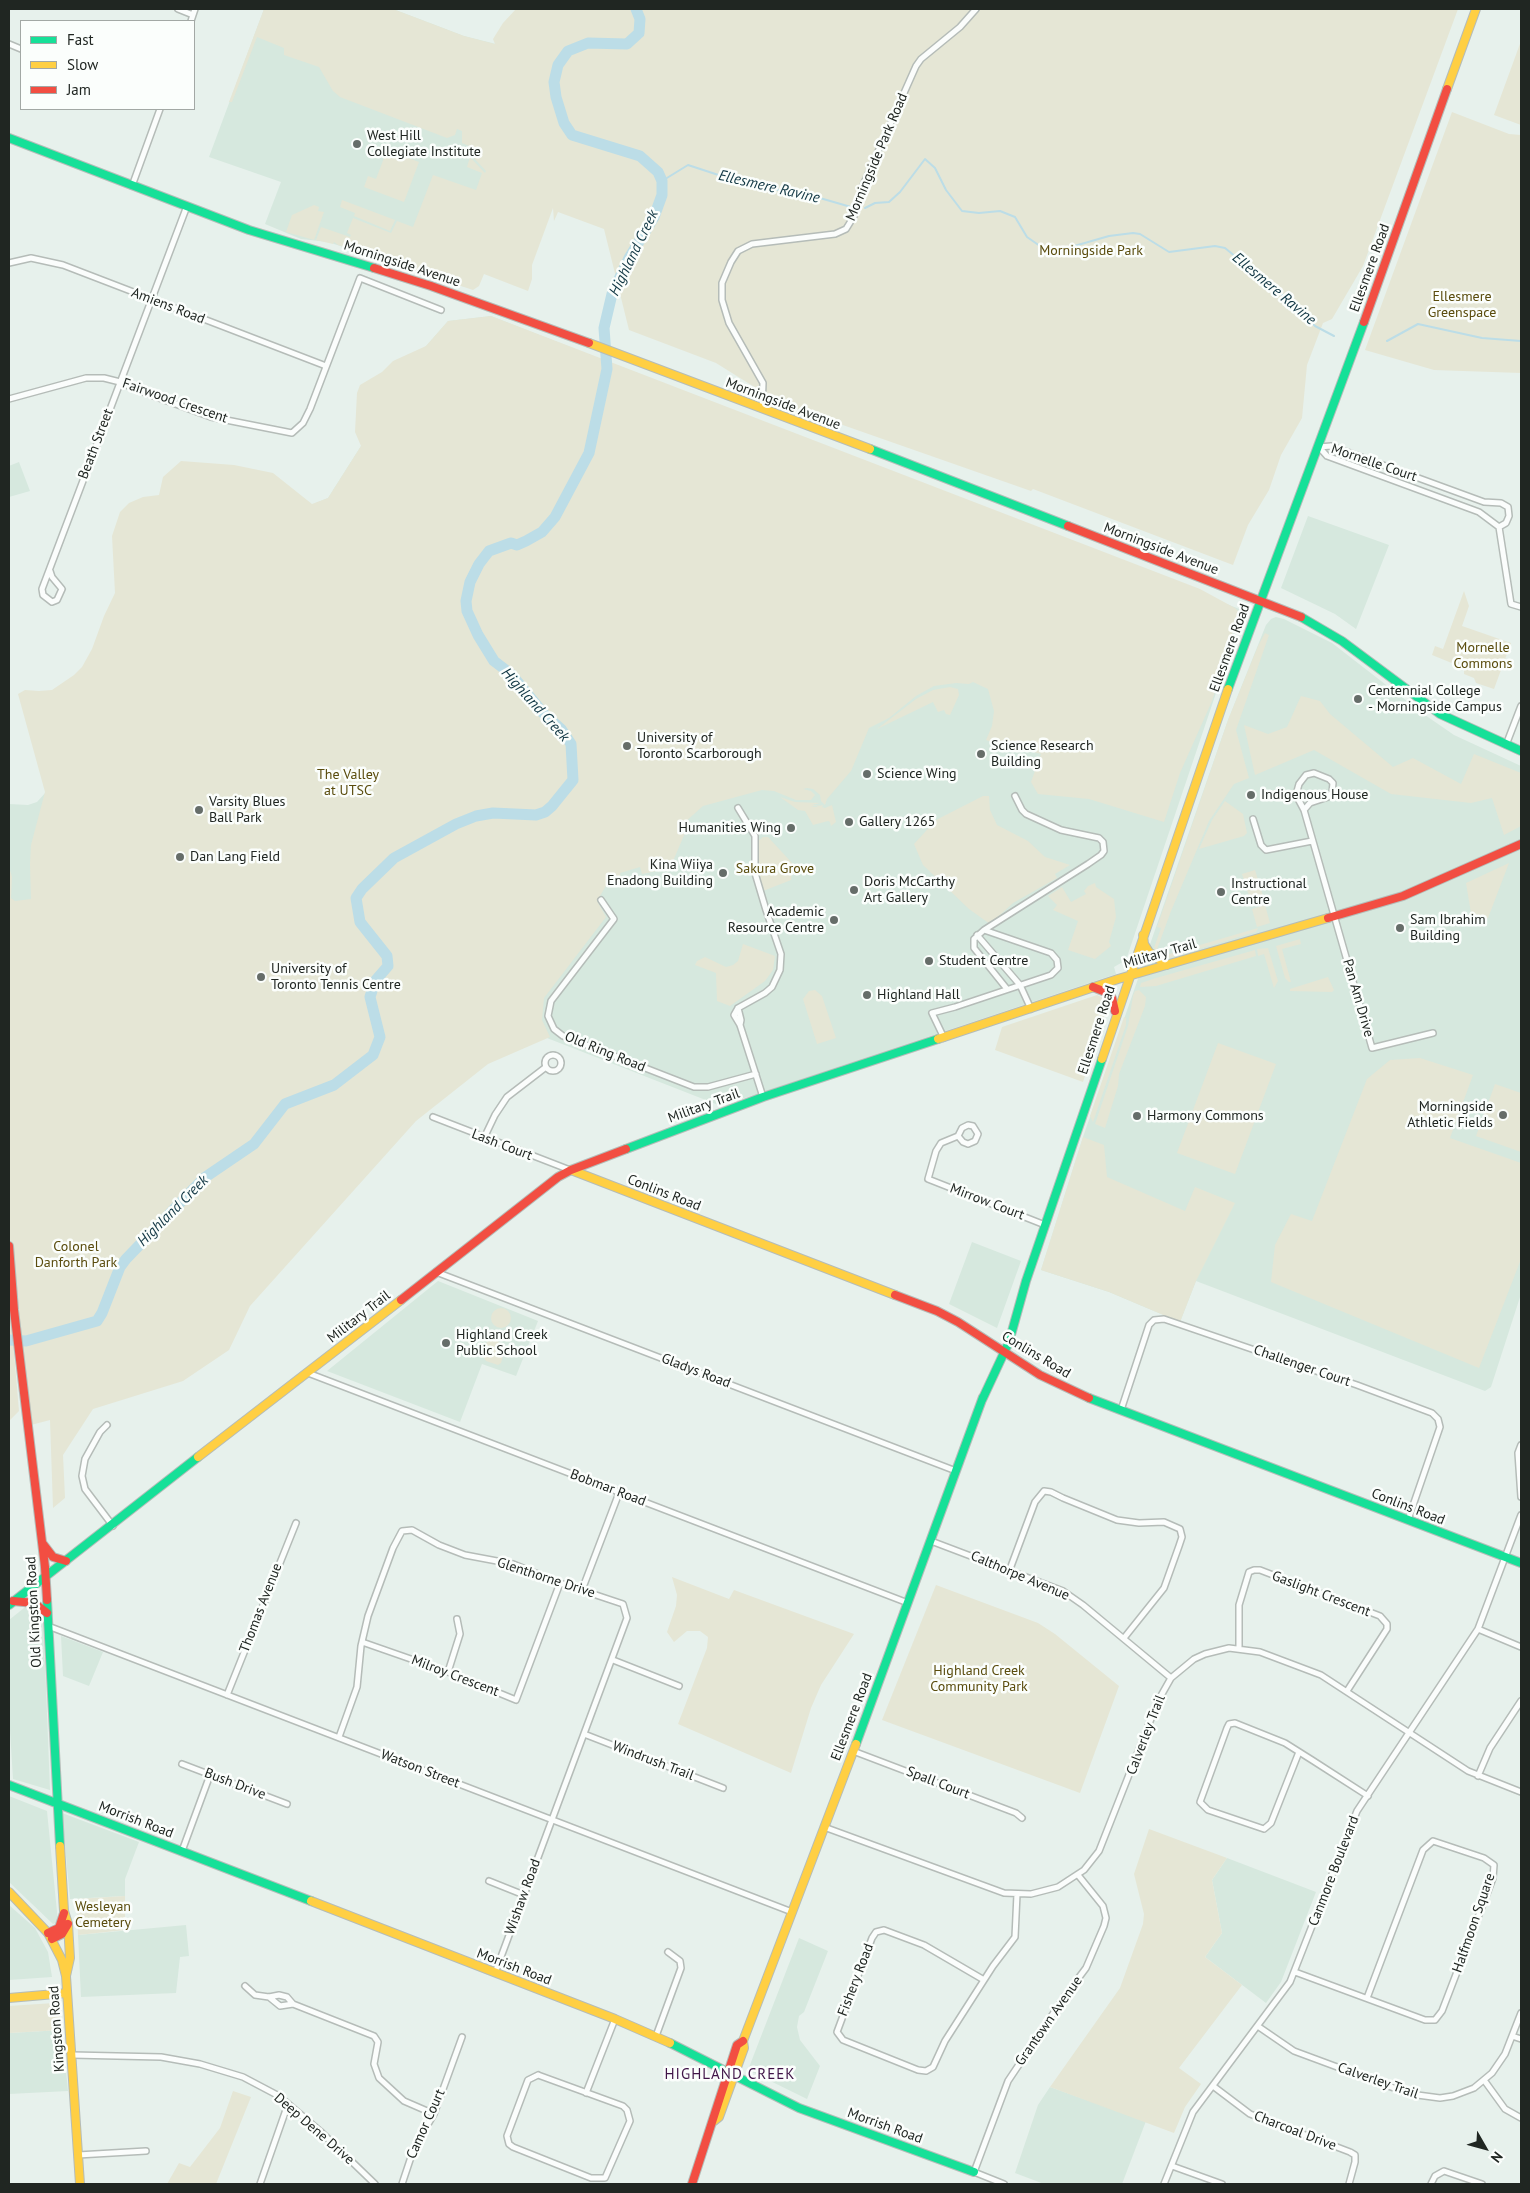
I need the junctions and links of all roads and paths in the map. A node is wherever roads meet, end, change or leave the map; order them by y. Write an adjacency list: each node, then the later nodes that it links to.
1 (178, 9): 4 (street)
2 (976, 9): 15 (street, Morningside Park Road)
3 (1476, 9): 16 (street, Ellesmere Road)
4 (194, 12)
5 (160, 110): 7 (street)
6 (9, 138): 7 (street, Morningside Avenue)
7 (132, 186): 8 (street, Morningside Avenue)
8 (187, 206): 10 (street, Beath Street); 15 (street, Morningside Avenue)
9 (9, 263): 10 (street, Amiens Road)
10 (151, 299): 12 (street, Amiens Road); 13 (street, Beath Street)
11 (441, 310): 12 (street, Fairwood Crescent)
12 (326, 366): 13 (street, Fairwood Crescent)
13 (120, 382): 14 (street, Fairwood Crescent); 18 (street, Beath Street)
14 (9, 399)
15 (762, 409): 19 (street, Morningside Avenue)
16 (1318, 447): 17 (street, Mornelle Court); 17 (street, Mornelle Court); 19 (street, Ellesmere Road)
17 (1499, 527): 20 (street)
18 (50, 571): 18 (street, Beath Street)
19 (1261, 600): 22 (street, Morningside Avenue); 33 (street, Ellesmere Road)
20 (1521, 608)
21 (1521, 706): 22 (street)
22 (1506, 745): 23 (street, Morningside Avenue)
23 (1521, 751)
24 (1015, 796): 32 (street)
25 (738, 808): 45 (street)
26 (1304, 810): 26 (street); 28 (street)
27 (1253, 819): 28 (street)
28 (1312, 841): 31 (street)
29 (1521, 844): 31 (street, Military Trail)
30 (601, 900): 45 (street, Old Ring Road)
31 (1336, 916): 35 (street, Military Trail); 42 (street, Pan Am Drive)
32 (984, 930): 34 (street); 37 (street)
33 (1143, 933): 35 (street); 36 (street, Ellesmere Road)
34 (977, 935): 37 (street); 39 (street)
35 (1167, 965): 36 (street, Military Trail)
36 (1128, 976): 38 (street, Military Trail); 41 (street, Ellesmere Road)
37 (1020, 985): 39 (street); 40 (street)
38 (1094, 987): 40 (street, Military Trail); 41 (street)
39 (1007, 989): 43 (street)
40 (1031, 1009): 43 (street, Military Trail)
41 (1115, 1014): 51 (street, Ellesmere Road)
42 (1433, 1033)
43 (944, 1038): 46 (street, Military Trail)
44 (546, 1067): 49 (street)
45 (756, 1074): 46 (street)
46 (763, 1097): 50 (street, Military Trail)
47 (434, 1118): 49 (street, Lash Court)
48 (958, 1136): 51 (street, Mirrow Court)
49 (484, 1138): 50 (street, Lash Court)
50 (571, 1170): 53 (street, Military Trail); 54 (street, Conlins Road)
51 (1045, 1225): 54 (street, Ellesmere Road)
52 (9, 1246): 68 (street, Old Kingston Road)
53 (436, 1272): 55 (street, Military Trail); 60 (street, Gladys Road)
54 (1003, 1351): 56 (street, Conlins Road); 60 (street, Ellesmere Road)
55 (308, 1373): 61 (street, Bobmar Road); 66 (street, Military Trail)
56 (1120, 1410): 64 (street, Conlins Road); 64 (street, Challenger Court)
57 (107, 1425): 66 (street)
58 (1521, 1445): 59 (street)
59 (1520, 1468): 62 (street)
60 (956, 1471): 67 (street, Ellesmere Road)
61 (619, 1493): 75 (street); 77 (street, Bobmar Road)
62 (1521, 1497)
63 (1521, 1515): 69 (street, Canmore Boulevard)
64 (1408, 1520): 69 (street, Conlins Road)
65 (296, 1523): 91 (street, Thomas Avenue)
66 (113, 1526): 70 (street, Military Trail)
67 (931, 1541): 72 (street, Calthorpe Avenue); 77 (street, Ellesmere Road)
68 (42, 1542): 70 (street); 73 (street, Old Kingston Road)
69 (1506, 1558): 71 (street, Conlins Road); 81 (street, Canmore Boulevard)
70 (66, 1561): 73 (street, Military Trail)
71 (1521, 1563)
72 (1010, 1569): 82 (street, Calthorpe Avenue); 82 (street)
73 (45, 1577): 76 (street, Military Trail); 78 (street, Old Kingston Road)
74 (560, 1583): 75 (street, Glenthorne Drive); 83 (street, Glenthorne Drive); 87 (street, Milroy Crescent)
75 (582, 1590): 86 (street, Glenthorne Drive)
76 (11, 1603): 78 (street)
77 (908, 1603): 96 (street, Ellesmere Road)
78 (46, 1612): 80 (street, Old Kingston Road)
79 (457, 1619): 87 (street)
80 (47, 1626): 91 (street, Watson Street); 105 (street, Old Kingston Road)
81 (1478, 1628): 84 (street); 94 (street, Canmore Boulevard)
82 (1124, 1638): 88 (street, Calthorpe Avenue)
83 (362, 1642): 87 (street, Milroy Crescent); 95 (street, Glenthorne Drive)
84 (1521, 1647)
85 (1239, 1648): 88 (street, Calverley Trail); 90 (street, Calverley Trail); 90 (street, Gaslight Crescent)
86 (612, 1660): 89 (street); 93 (street, Glenthorne Drive)
87 (448, 1672)
88 (1171, 1678): 111 (street, Calverley Trail)
89 (679, 1686)
90 (1347, 1691): 94 (street, Calverley Trail)
91 (227, 1695): 95 (street, Watson Street)
92 (1521, 1701): 100 (street)
93 (584, 1734): 102 (street, Windrush Trail); 108 (street, Glenthorne Drive)
94 (1409, 1734): 100 (street, Calverley Trail); 104 (street, Canmore Boulevard)
95 (339, 1737): 108 (street, Watson Street)
96 (853, 1751): 107 (street, Spall Court); 109 (street, Ellesmere Road)
97 (1299, 1752): 97 (street); 104 (street)
98 (182, 1764): 99 (street, Bush Drive)
99 (210, 1775): 106 (street, Bush Drive); 110 (street)
100 (1478, 1776): 103 (street, Calverley Trail)
101 (9, 1785): 105 (street, Morrish Road)
102 (722, 1788)
103 (1521, 1792)
104 (1368, 1796): 121 (street, Canmore Boulevard)
105 (57, 1803): 110 (street, Morrish Road); 116 (street, Old Kingston Road)
106 (287, 1804)
107 (1022, 1818)
108 (551, 1820): 115 (street, Wishaw Road); 117 (street, Watson Street)
109 (824, 1827): 114 (street, Calverley Trail); 117 (street, Ellesmere Road)
110 (182, 1852): 122 (street, Morrish Road)
111 (1078, 1875): 114 (street, Calverley Trail); 149 (street, Grantown Avenue)
112 (489, 1881): 115 (street)
113 (9, 1892): 119 (street, Kingston Road)
114 (1017, 1894): 124 (street, Fishery Road)
115 (524, 1895): 122 (street, Wishaw Road)
116 (64, 1911): 118 (street, Old Kingston Road); 119 (street)
117 (792, 1912): 139 (street, Ellesmere Road)
118 (68, 1924): 119 (street); 123 (street, Old Kingston Road)
119 (50, 1936): 123 (street, Kingston Road)
120 (668, 1952): 134 (street)
121 (1295, 1972): 129 (street, Halfmoon Square); 133 (street, Canmore Boulevard)
122 (495, 1974): 132 (street, Morrish Road)
123 (66, 1976): 126 (street, Kingston Road)
124 (984, 1980): 124 (street, Fishery Road)
125 (244, 1986): 127 (street)
126 (67, 1993): 128 (street); 138 (street, Kingston Road)
127 (269, 1997): 130 (street); 130 (street)
128 (9, 1998)
129 (1367, 1998): 129 (street, Halfmoon Square)
130 (293, 2004): 144 (street)
131 (1521, 2013): 135 (street, Calverley Trail)
132 (615, 2019): 134 (street, Morrish Road); 142 (street)
133 (1259, 2027): 140 (street, Calverley Trail); 141 (street, Canmore Boulevard)
134 (656, 2036): 139 (street, Morrish Road)
135 (1512, 2036): 137 (street); 140 (street, Calverley Trail)
136 (462, 2037): 144 (street, Camor Court)
137 (1521, 2039)
138 (72, 2055): 143 (street, Deep Dene Drive); 147 (street, Kingston Road)
139 (731, 2073): 149 (street, Morrish Road); 155 (street, Ellesmere Road)
140 (1484, 2080): 145 (street)
141 (1213, 2086): 148 (street, Canmore Boulevard); 160 (street, Charcoal Drive)
142 (586, 2093): 142 (street)
143 (288, 2104): 152 (street); 153 (street, Deep Dene Drive)
144 (434, 2114): 154 (street, Camor Court)
145 (1521, 2118)
146 (146, 2151): 147 (street)
147 (78, 2155): 151 (street, Kingston Road)
148 (1172, 2166): 158 (street, Canmore Boulevard); 159 (street)
149 (974, 2172): 150 (street, Morrish Road)
150 (988, 2178): 156 (street); 157 (street, Morrish Road)
151 (80, 2184)
152 (260, 2184)
153 (375, 2184)
154 (402, 2184)
155 (692, 2184)
156 (986, 2184)
157 (1004, 2184)
158 (1164, 2184)
159 (1222, 2184)
160 (1348, 2184)
161 (1431, 2184): 162 (street)
162 (1482, 2184)

